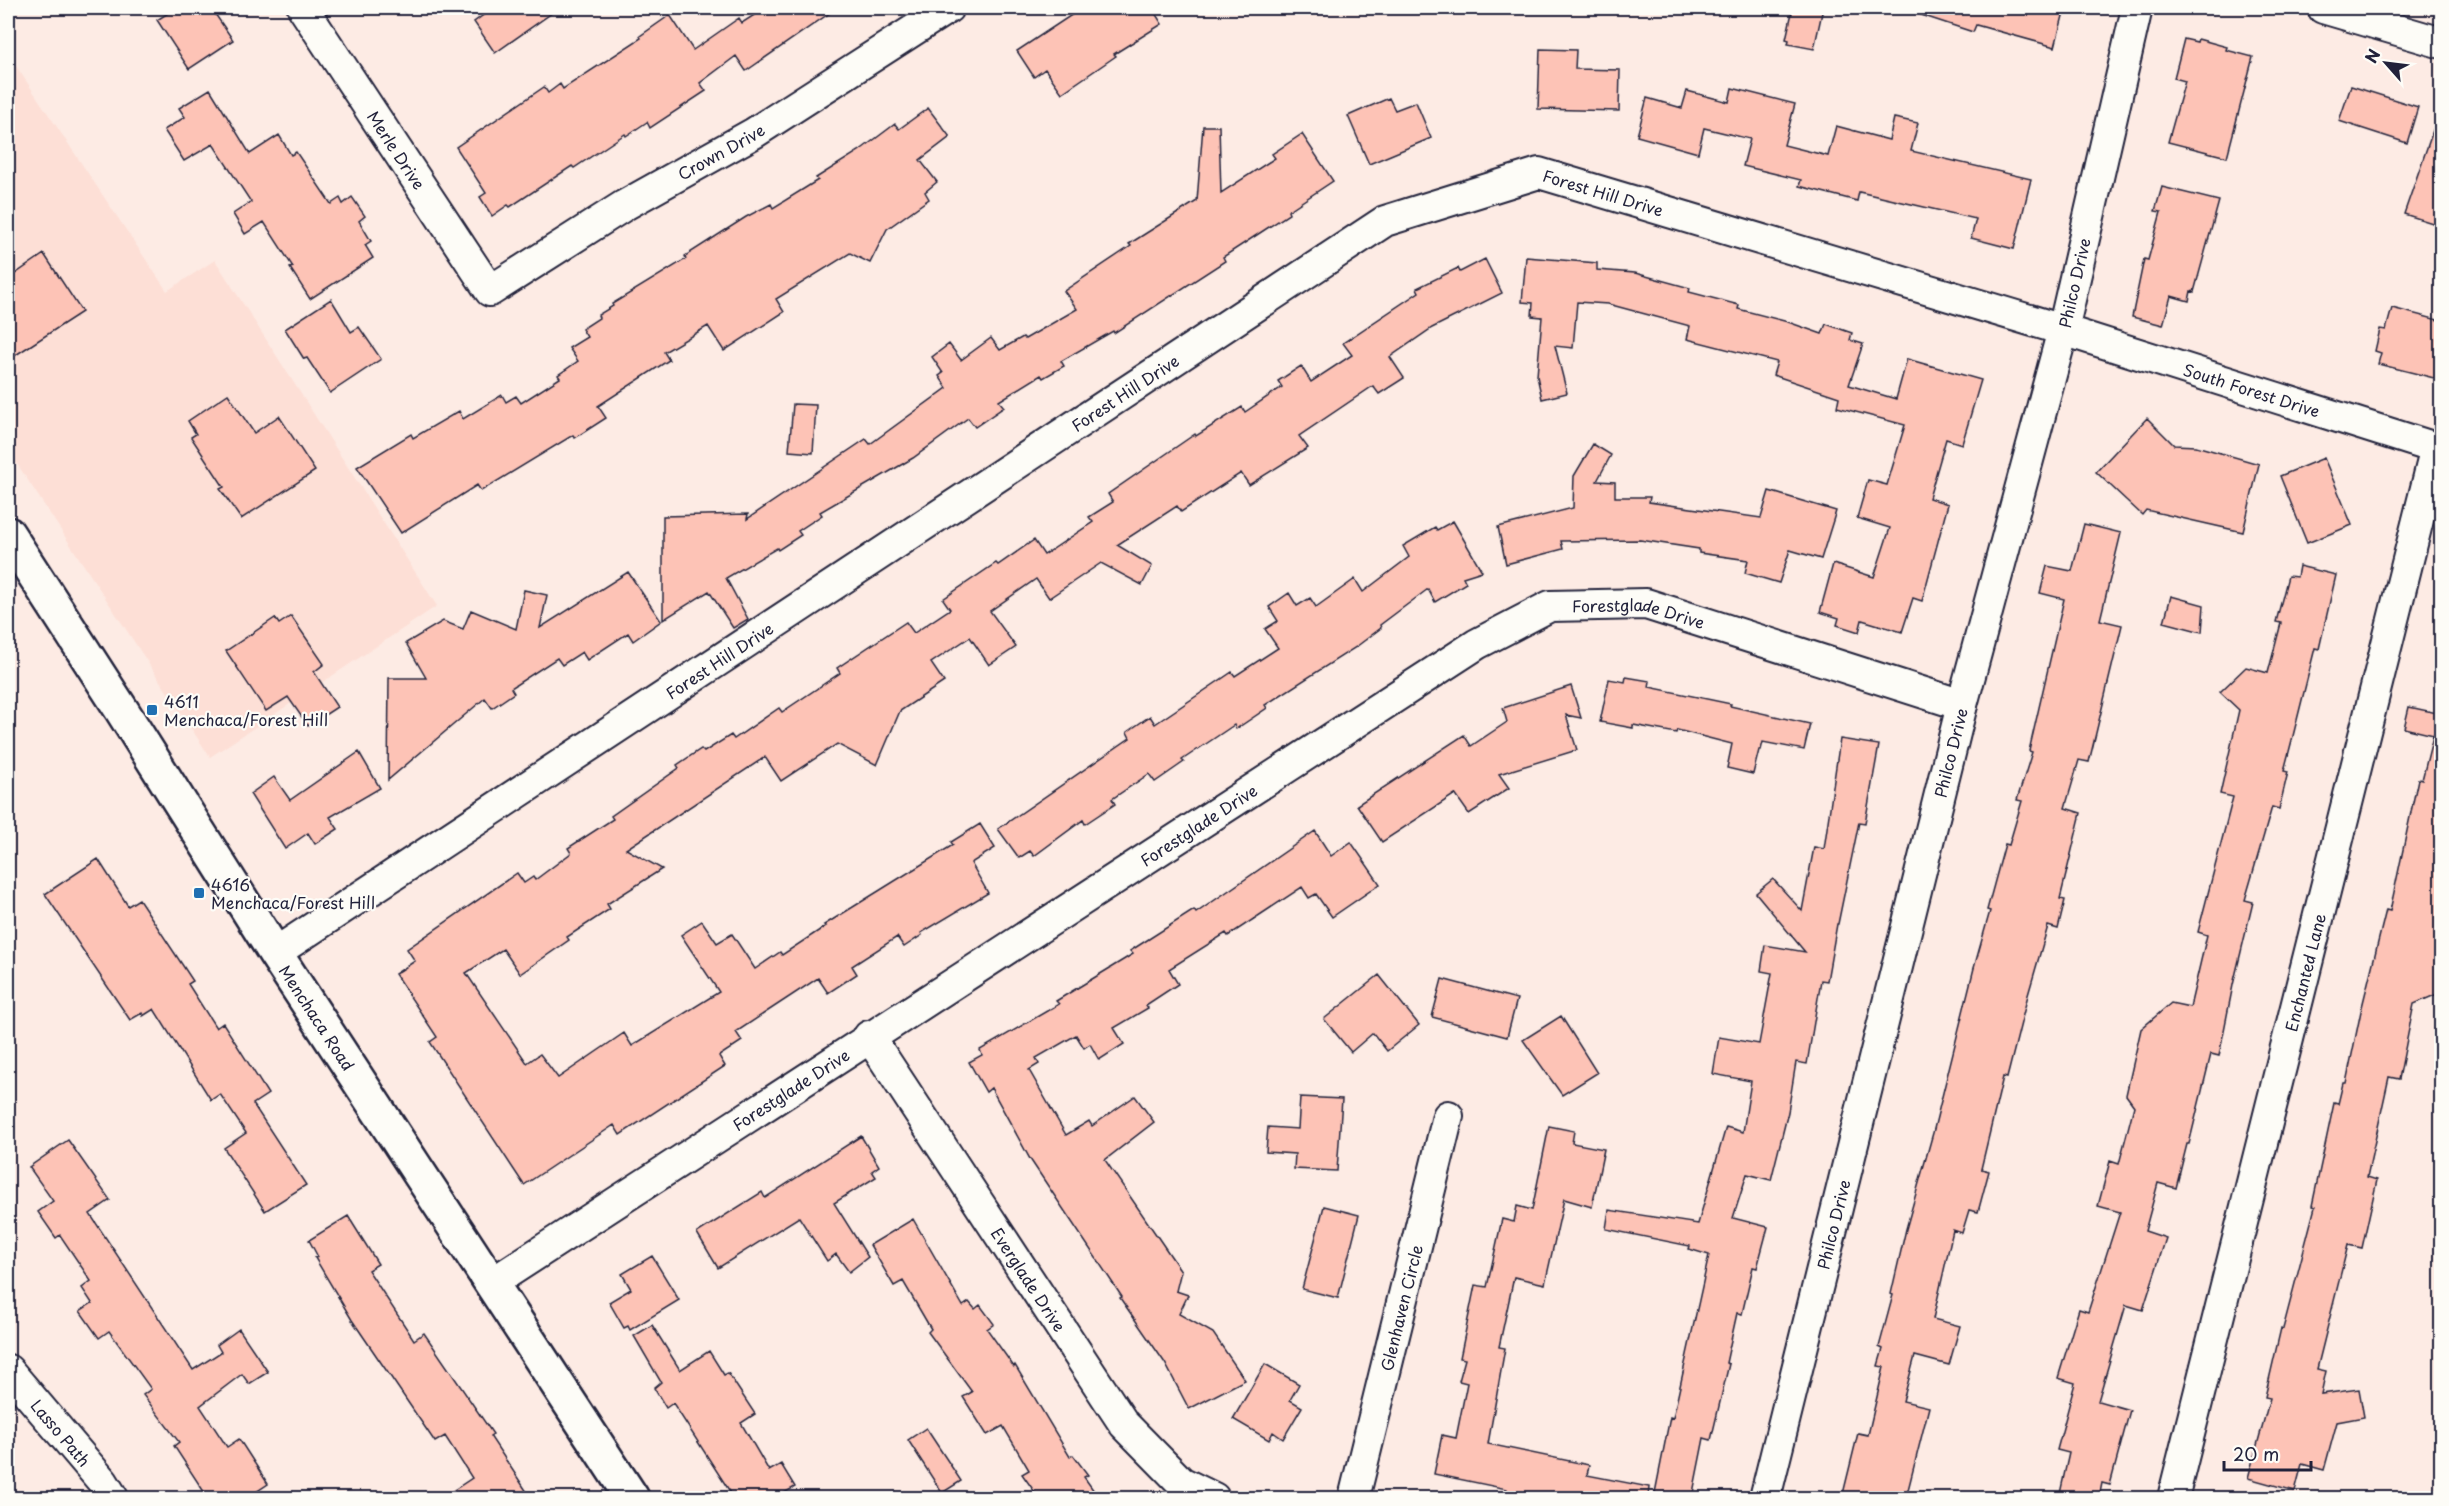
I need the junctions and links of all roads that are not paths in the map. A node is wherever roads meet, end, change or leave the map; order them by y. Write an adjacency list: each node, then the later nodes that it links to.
1 (303, 8): 6 (street, Merle Drive)
2 (948, 8): 6 (street, Crown Drive)
3 (2137, 8): 7 (street, Philco Drive)
4 (2323, 8): 5 (street)
5 (2442, 44)
6 (490, 291)
7 (2063, 330): 8 (street, South Forest Drive); 10 (street, Philco Drive); 11 (street, Forest Hill Drive)
8 (2439, 449): 21 (street, Enchanted Lane)
9 (8, 534): 11 (main road, Menchaca Road)
10 (1962, 705): 12 (street, Forestglade Drive); 20 (street, Philco Drive)
11 (275, 953): 14 (main road, Menchaca Road)
12 (869, 1036): 14 (street, Forestglade Drive); 18 (street, Everglade Drive)
13 (1448, 1116): 19 (street, Glenhaven Circle)
14 (492, 1283): 17 (main road, Menchaca Road)
15 (8, 1370): 16 (street, Lasso Path)
16 (113, 1498)
17 (632, 1498)
18 (1214, 1498)
19 (1354, 1498)
20 (1765, 1498)
21 (2173, 1498)

